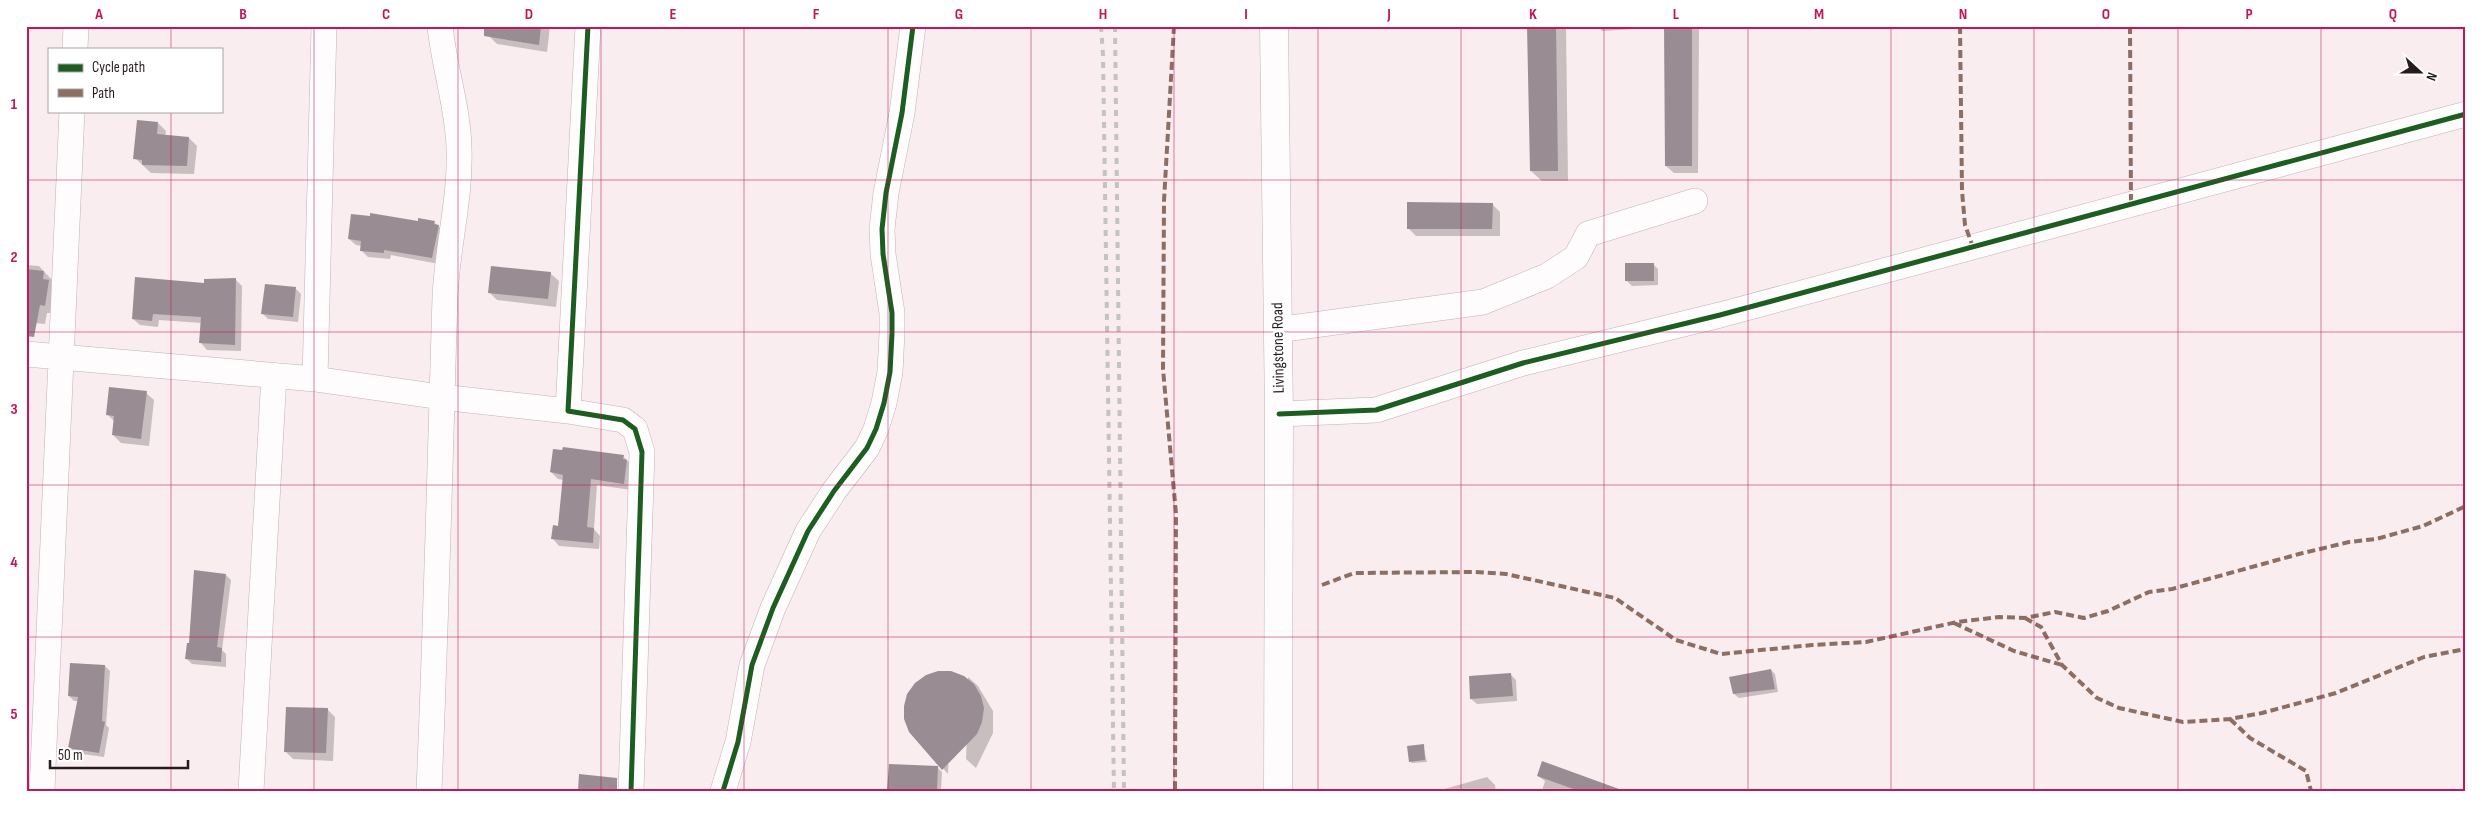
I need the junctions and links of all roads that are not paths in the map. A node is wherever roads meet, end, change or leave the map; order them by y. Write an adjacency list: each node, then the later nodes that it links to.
1 (76, 26): 7 (street)
2 (324, 26): 15 (street)
3 (440, 26): 16 (street)
4 (588, 26): 17 (street)
5 (914, 26): 23 (street)
6 (1274, 26): 11 (highway, Livingstone Road)
7 (75, 48)
8 (72, 112): 13 (street)
9 (2466, 114): 18 (street)
10 (1695, 201): 11 (street)
11 (1277, 330): 18 (highway, Livingstone Road)
12 (26, 354): 13 (street)
13 (60, 358): 14 (street); 19 (street)
14 (274, 375): 15 (street); 20 (street)
15 (315, 378): 16 (street)
16 (441, 398): 17 (street); 21 (street)
17 (568, 411): 22 (street)
18 (1278, 414): 24 (highway, Livingstone Road)
19 (42, 791)
20 (251, 791)
21 (429, 791)
22 (631, 791)
23 (723, 791)
24 (1278, 791)

